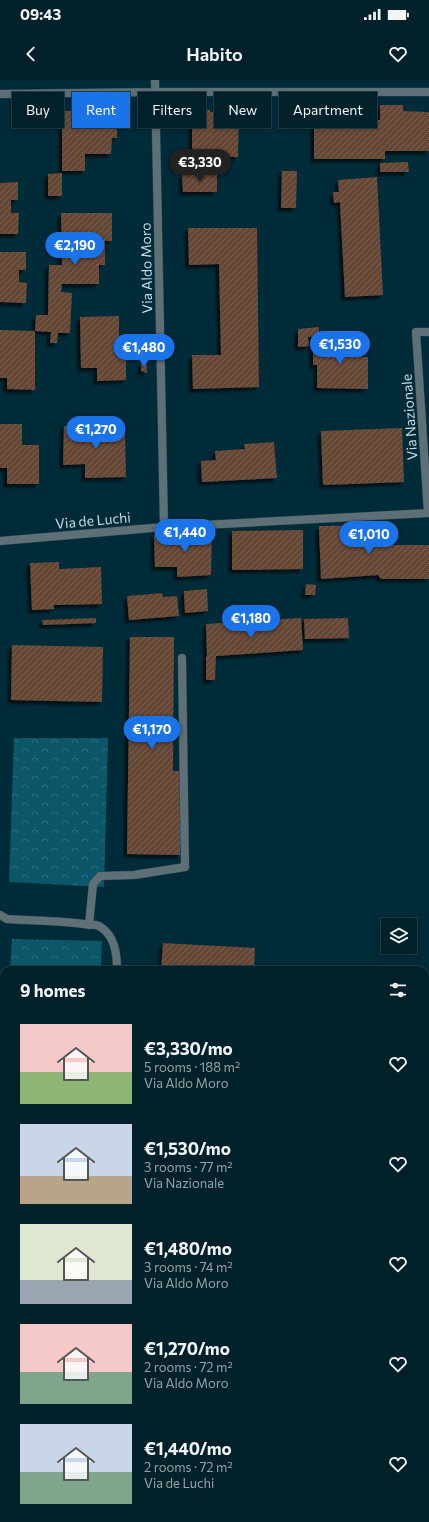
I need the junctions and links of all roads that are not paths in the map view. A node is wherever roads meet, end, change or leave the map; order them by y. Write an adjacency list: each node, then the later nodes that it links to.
1 (155, 80): 3 (street, Via Aldo Moro)
2 (138, 92): 6 (street)
3 (155, 92)
4 (206, 92): 5 (street)
5 (429, 92)
6 (0, 94)
7 (156, 128): 10 (street, Via Aldo Moro)
8 (429, 332): 9 (street, Via Nazionale)
9 (429, 513): 10 (street, Via de Luchi)
10 (164, 527): 11 (street, Via de Luchi)
11 (0, 541)
12 (182, 658): 14 (street)
13 (0, 915): 14 (street)
14 (89, 925): 15 (street)
15 (116, 966)

